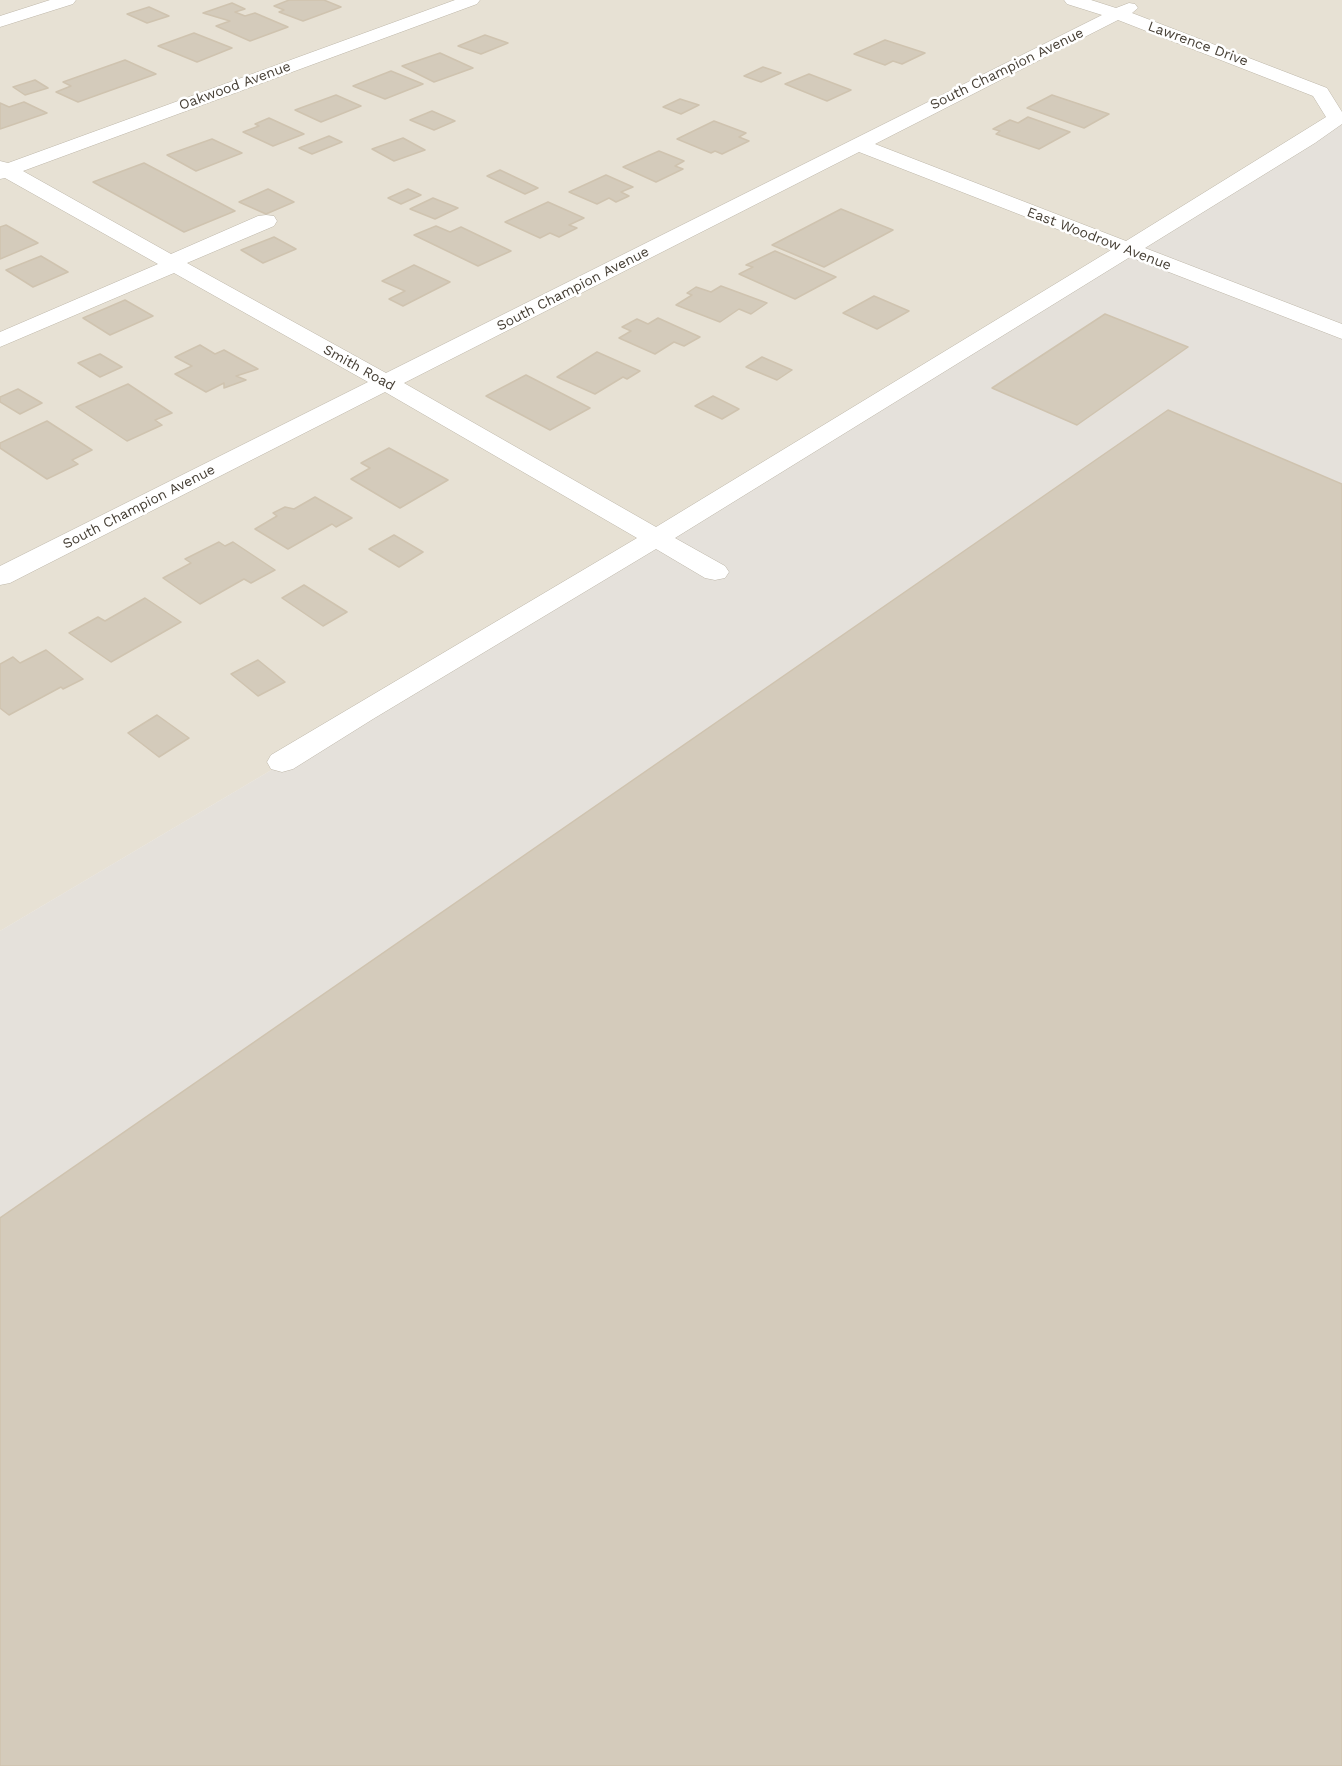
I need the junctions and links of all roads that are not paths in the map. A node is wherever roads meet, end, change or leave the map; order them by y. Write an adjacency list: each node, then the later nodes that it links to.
1 (67, 0): 6 (street)
2 (471, 0): 8 (street, Oakwood Avenue)
3 (1073, 0): 5 (street, Lawrence Drive)
4 (1146, 0): 5 (street, South Champion Avenue)
5 (1118, 14): 7 (street, South Champion Avenue); 10 (street, Lawrence Drive)
6 (0, 22)
7 (857, 144): 10 (street, East Woodrow Avenue); 14 (street, South Champion Avenue)
8 (2, 170): 11 (street, Smith Road)
9 (266, 221): 11 (street)
10 (1126, 249): 12 (street, East Woodrow Avenue); 15 (street)
11 (172, 264): 13 (street); 14 (street, Smith Road)
12 (1342, 332)
13 (0, 340)
14 (387, 383): 15 (street, Smith Road); 17 (street, South Champion Avenue)
15 (655, 538): 16 (street, Smith Road); 18 (street)
16 (716, 572)
17 (0, 577)
18 (282, 762)

